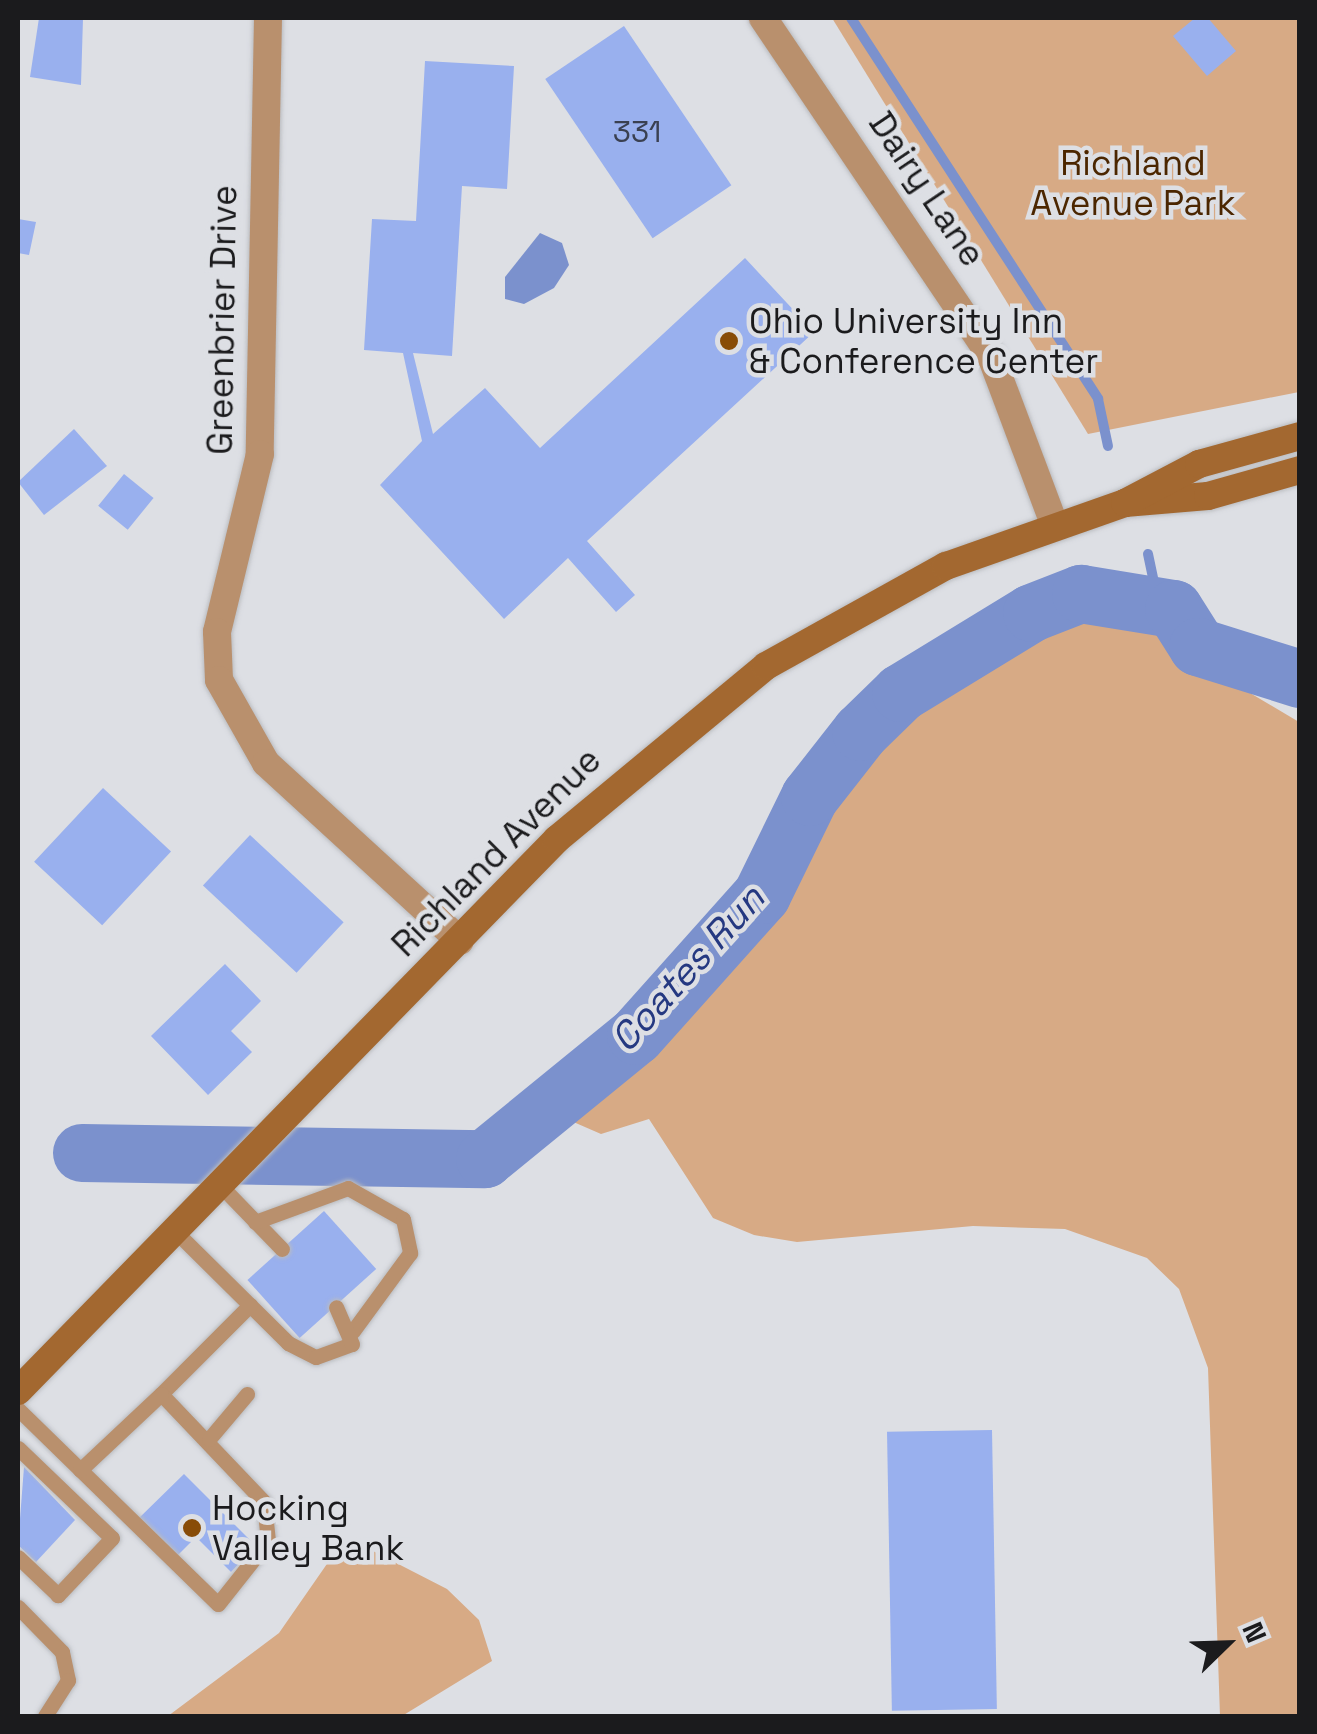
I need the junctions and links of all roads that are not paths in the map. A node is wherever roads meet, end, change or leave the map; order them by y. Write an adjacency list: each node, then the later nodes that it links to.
1 (268, 18): 7 (street, Greenbrier Drive)
2 (763, 18): 6 (street, Dairy Lane)
3 (1300, 436): 5 (main road, Richland Avenue)
4 (1300, 470): 5 (main road, Richland Avenue)
5 (1125, 503): 6 (main road, Richland Avenue)
6 (1054, 524): 7 (main road, Richland Avenue)
7 (460, 941): 8 (main road, Richland Avenue)
8 (220, 1185): 9 (lane); 10 (main road, Richland Avenue)
9 (255, 1222): 11 (lane); 14 (lane)
10 (176, 1232): 12 (lane); 15 (main road, Richland Avenue)
11 (282, 1249)
12 (250, 1305): 14 (lane); 16 (lane)
13 (336, 1307): 14 (lane)
14 (353, 1331)
15 (18, 1391)
16 (161, 1394): 19 (lane); 21 (lane)
17 (247, 1394): 19 (lane)
18 (18, 1410): 21 (lane)
19 (209, 1439): 21 (lane)
20 (18, 1448): 22 (lane)
21 (80, 1470)
22 (18, 1557)
23 (18, 1608): 24 (lane)
24 (45, 1716)

